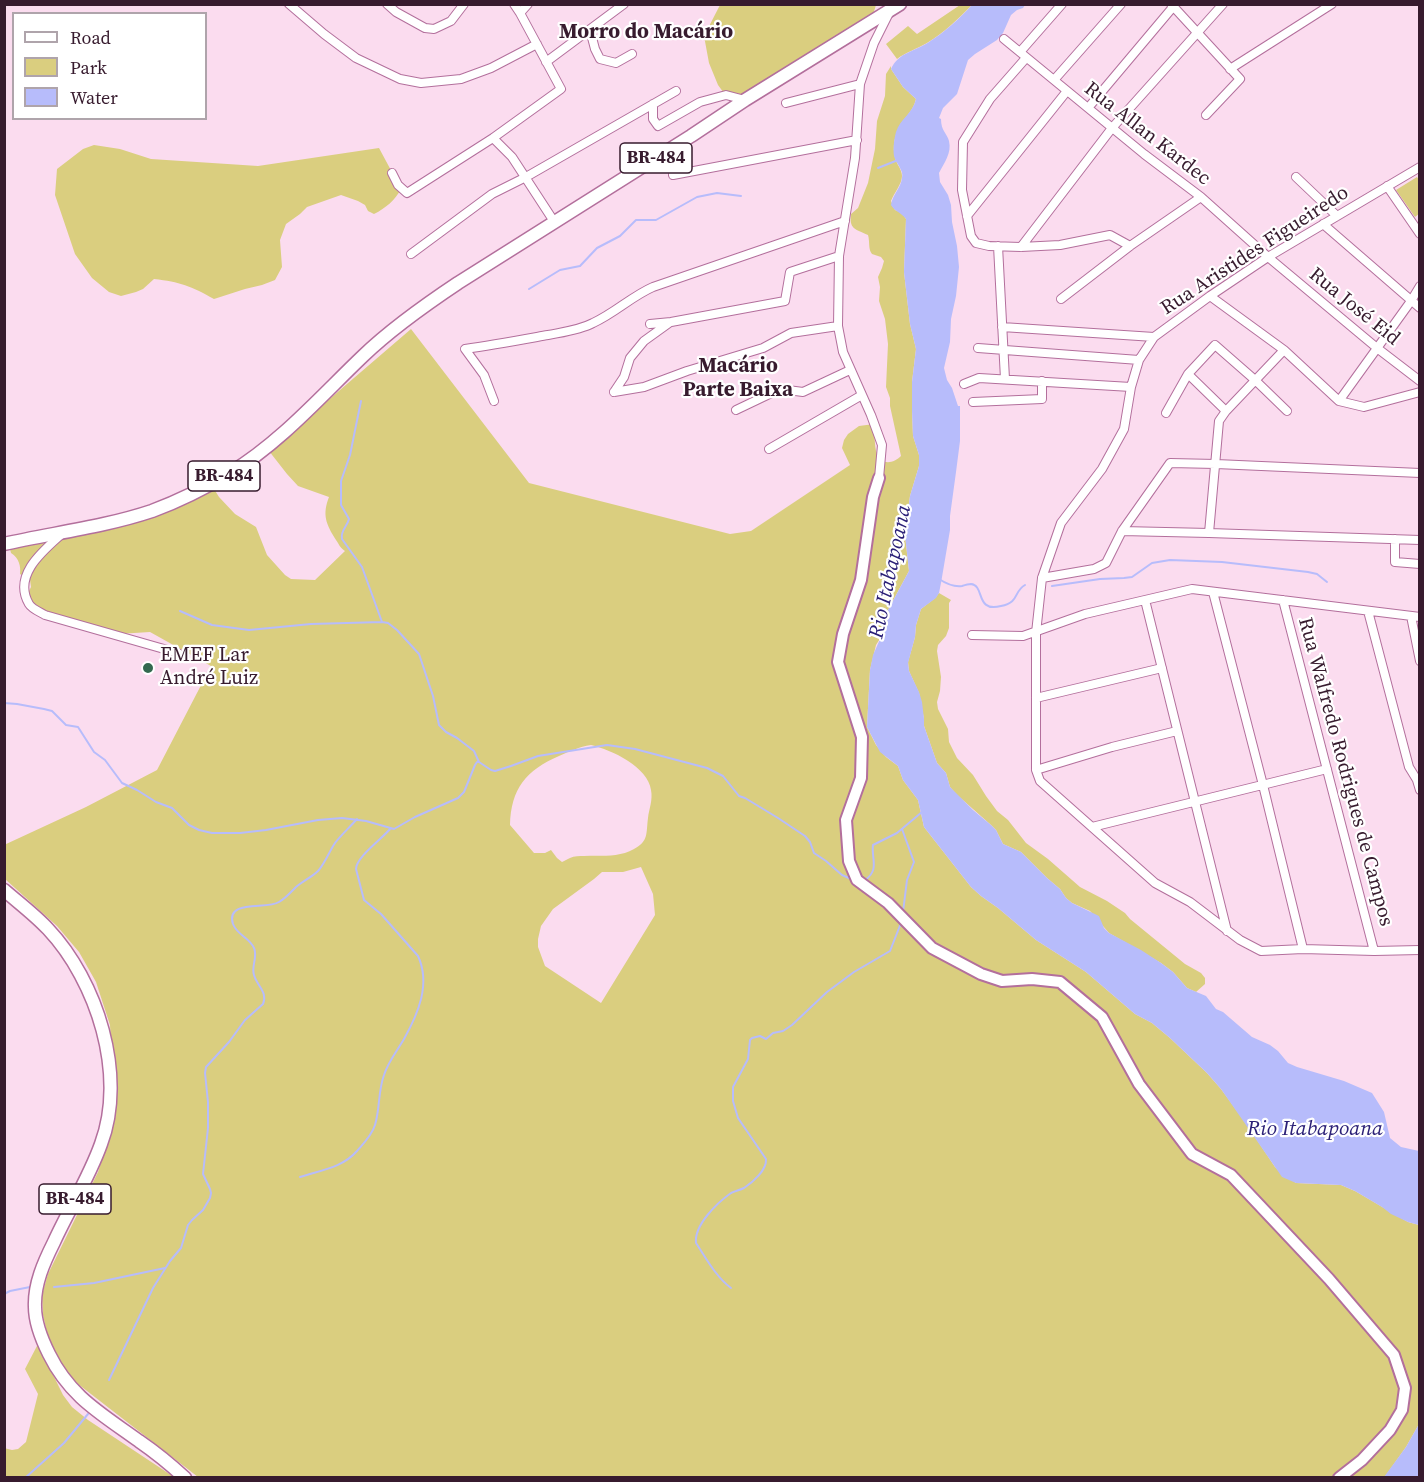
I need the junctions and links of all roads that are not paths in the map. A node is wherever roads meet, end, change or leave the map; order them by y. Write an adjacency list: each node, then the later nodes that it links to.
1 (290, 4): 17 (street)
2 (387, 4): 3 (street)
3 (464, 4)
4 (514, 4): 13 (street)
5 (528, 4): 13 (street)
6 (624, 4): 14 (street)
7 (1062, 4): 19 (street)
8 (1120, 4): 22 (street)
9 (1223, 4): 15 (street)
10 (1332, 4): 21 (street)
11 (1172, 6): 15 (street); 29 (street)
12 (896, 7): 23 (street); 26 (main road, BR-484)
13 (520, 13): 17 (street)
14 (590, 30): 18 (street); 20 (street)
15 (1198, 34): 21 (street); 31 (street)
16 (1004, 39): 19 (street, Rua Allan Kardec)
17 (537, 44): 20 (street)
18 (632, 54)
19 (1023, 55): 22 (street, Rua Allan Kardec); 41 (street)
20 (546, 62): 32 (street)
21 (1230, 69): 30 (street)
22 (1054, 80): 25 (street, Rua Allan Kardec)
23 (860, 84): 27 (street); 33 (street)
24 (676, 91): 28 (street)
25 (1067, 91): 29 (street, Rua Allan Kardec); 41 (street)
26 (745, 100): 28 (street); 44 (main road, BR-484)
27 (786, 103)
28 (653, 104): 37 (street)
29 (1088, 108): 31 (street, Rua Allan Kardec)
30 (1206, 115)
31 (1112, 128): 40 (street, Rua Allan Kardec); 49 (street)
32 (493, 138): 35 (street); 37 (street)
33 (856, 140): 36 (street); 43 (street)
34 (1418, 170): 39 (street, Rua Aristides Figueiredo)
35 (392, 173)
36 (673, 175)
37 (526, 177): 44 (street); 50 (street)
38 (1296, 177): 42 (street)
39 (1387, 186): 42 (street, Rua Aristides Figueiredo); 46 (street)
40 (1201, 197): 48 (street); 52 (street, Rua Allan Kardec)
41 (967, 216): 47 (street)
42 (1337, 216): 45 (street, Rua Aristides Figueiredo)
43 (845, 221): 51 (street); 78 (street)
44 (555, 223): 89 (main road, BR-484)
45 (1323, 224): 52 (street, Rua Aristides Figueiredo); 56 (street)
46 (1419, 234)
47 (998, 246): 49 (street); 61 (street)
48 (1130, 246): 49 (street); 55 (street)
49 (1021, 247)
50 (411, 254)
51 (839, 256): 58 (street); 60 (street)
52 (1268, 257): 54 (street, Rua Aristides Figueiredo); 64 (street, Rua José Eid)
53 (1419, 286): 56 (street)
54 (1210, 296): 62 (street, Rua Aristides Figueiredo); 66 (street)
55 (1061, 299)
56 (1411, 301): 57 (street); 64 (street)
57 (1419, 308)
58 (671, 322): 59 (street); 60 (street)
59 (650, 324)
60 (838, 326): 68 (street)
61 (1002, 327): 62 (street); 65 (street)
62 (1154, 337): 67 (street, Rua Aristides Figueiredo)
63 (978, 348): 65 (street)
64 (1377, 348): 73 (street, Rua José Eid); 79 (street)
65 (1004, 350): 67 (street); 70 (street)
66 (1284, 350): 71 (street); 79 (street)
67 (1139, 360): 75 (street, Rua Aristides Figueiredo)
68 (850, 370): 77 (street); 81 (street)
69 (1188, 374): 71 (street); 82 (street); 84 (street)
70 (1005, 379): 72 (street); 74 (street)
71 (1256, 380): 82 (street); 83 (street)
72 (1042, 381): 75 (street); 80 (street)
73 (1419, 381)
74 (964, 384)
75 (1131, 387): 96 (street, Rua Aristides Figueiredo)
76 (1419, 392): 79 (street)
77 (862, 395): 85 (street); 88 (street)
78 (494, 401)
79 (1340, 401)
80 (973, 402)
81 (736, 410)
82 (1227, 411): 86 (street)
83 (1287, 411)
84 (1166, 413)
85 (769, 449)
86 (1216, 464): 87 (street); 90 (street); 91 (street)
87 (1419, 473)
88 (879, 478): 121 (street)
89 (65, 531): 94 (main road, BR-484); 104 (street)
90 (1122, 531): 91 (street); 96 (street)
91 (1209, 533): 92 (street)
92 (1395, 539): 93 (street); 95 (street)
93 (1419, 540)
94 (4, 544)
95 (1419, 564)
96 (1042, 578): 102 (street, Rua Aristides Figueiredo)
97 (1213, 592): 98 (street); 99 (street); 111 (street)
98 (1144, 600): 102 (street); 106 (street)
99 (1283, 600): 100 (street); 109 (street, Rua Walfredo Rodrigues de Campos)
100 (1368, 611): 101 (street); 112 (street)
101 (1415, 617): 105 (street)
102 (1036, 633): 103 (street); 107 (street, Rua Aristides Figueiredo)
103 (972, 635)
104 (178, 653)
105 (1419, 661)
106 (1162, 668): 107 (street); 108 (street)
107 (1036, 698): 110 (street, Rua Aristides Figueiredo)
108 (1178, 731): 110 (street); 113 (street)
109 (1327, 769): 111 (street); 119 (street, Rua Walfredo Rodrigues de Campos)
110 (1036, 770): 114 (street)
111 (1263, 785): 113 (street); 117 (street)
112 (1419, 790)
113 (1195, 802): 114 (street); 116 (street)
114 (1092, 827): 116 (street)
115 (4, 890): 120 (main road, BR-484)
116 (1227, 931): 117 (street)
117 (1303, 949): 119 (street)
118 (1419, 950): 119 (street)
119 (1374, 951)
120 (185, 1478)
121 (1339, 1478)

